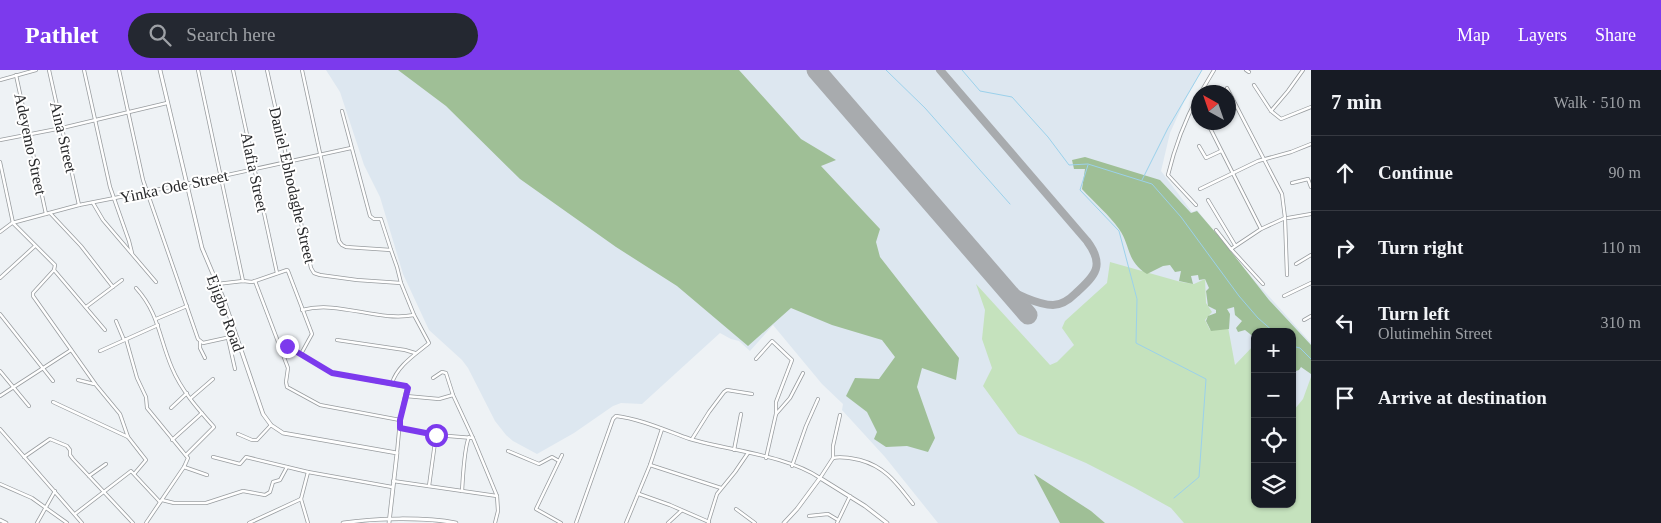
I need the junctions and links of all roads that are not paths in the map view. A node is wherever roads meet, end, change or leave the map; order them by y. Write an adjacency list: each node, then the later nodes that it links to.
1 (36, 70): 13 (street)
2 (48, 70): 27 (street, Aina Street)
3 (84, 70): 26 (street)
4 (119, 70): 25 (street)
5 (160, 70): 19 (street, Ejigbo Road)
6 (198, 70): 41 (street)
7 (232, 70): 39 (street, Alafia Street)
8 (268, 70): 38 (street, Daniel Ebhodaghe Street)
9 (302, 70): 35 (street)
10 (1214, 70): 17 (street)
11 (1246, 70): 14 (street)
12 (1303, 70): 24 (street)
13 (23, 72): 15 (street)
14 (1250, 72)
15 (16, 75): 16 (street); 29 (street, Adeyemo Street)
16 (0, 80)
17 (1205, 85)
18 (1254, 85): 24 (street)
19 (167, 103): 25 (street); 43 (street, Ejigbo Road)
20 (1236, 107): 36 (street)
21 (1311, 107): 24 (street)
22 (1191, 110): 51 (street)
23 (342, 111): 33 (street)
24 (1271, 111)
25 (128, 113): 26 (street); 46 (street)
26 (95, 120): 27 (street); 47 (street)
27 (62, 128): 29 (street); 50 (street, Aina Street)
28 (1211, 130): 34 (street)
29 (29, 135): 30 (street); 53 (street, Adeyemo Street)
30 (0, 140)
31 (1311, 144): 36 (street)
32 (1199, 146): 34 (street)
33 (351, 148): 35 (street, Yinka Ode Street); 63 (street)
34 (1222, 153): 40 (street)
35 (320, 154): 38 (street, Yinka Ode Street); 63 (street)
36 (1263, 160): 40 (street); 55 (street)
37 (0, 162): 56 (street)
38 (287, 162): 39 (street, Yinka Ode Street); 75 (street, Daniel Ebhodaghe Street)
39 (254, 169): 41 (street, Yinka Ode Street); 68 (street, Alafia Street)
40 (1233, 174): 45 (street); 57 (street)
41 (221, 176): 43 (street, Yinka Ode Street); 72 (street)
42 (1292, 183): 44 (street)
43 (186, 184): 46 (street, Yinka Ode Street); 77 (street, Ejigbo Road)
44 (1311, 187)
45 (1202, 188)
46 (147, 192): 47 (street, Yinka Ode Street); 82 (street)
47 (114, 199): 49 (street, Yinka Ode Street); 64 (street)
48 (1208, 200): 61 (street)
49 (93, 203): 50 (street, Yinka Ode Street); 64 (street)
50 (79, 205): 52 (street, Yinka Ode Street)
51 (1196, 205)
52 (50, 213): 53 (street, Yinka Ode Street); 79 (street)
53 (46, 214): 56 (street, Yinka Ode Street)
54 (1311, 214): 55 (street)
55 (1287, 218): 57 (street); 69 (street)
56 (13, 223): 59 (street, Yinka Ode Street); 60 (street)
57 (1261, 229): 61 (street)
58 (1216, 230): 62 (street)
59 (0, 232)
60 (36, 246): 67 (street); 70 (street)
61 (1235, 246): 62 (street)
62 (1231, 249): 78 (street)
63 (392, 250): 75 (street)
64 (132, 253): 74 (street)
65 (1311, 255): 66 (street)
66 (1296, 264)
67 (54, 270): 83 (street); 99 (street)
68 (277, 274): 73 (street); 84 (street)
69 (1287, 275)
70 (0, 278)
71 (122, 280): 79 (street)
72 (243, 281): 73 (street); 77 (street)
73 (255, 281): 98 (street)
74 (156, 282)
75 (401, 283): 86 (street)
76 (1311, 283): 81 (street)
77 (216, 284): 93 (street, Ejigbo Road)
78 (1263, 284)
79 (113, 287): 83 (street)
80 (136, 288): 88 (street)
81 (1284, 296)
82 (187, 306): 88 (street); 97 (street)
83 (86, 308): 92 (street)
84 (302, 310): 86 (street); 102 (street)
85 (0, 314): 105 (street)
86 (414, 315): 101 (street)
87 (1311, 316): 89 (street)
88 (156, 319): 91 (street)
89 (1304, 320)
90 (116, 321): 95 (street)
91 (158, 325): 95 (street); 116 (street)
92 (105, 330)
93 (236, 336): 94 (street); 131 (street, Ejigbo Road)
94 (228, 338): 97 (street); 106 (street)
95 (125, 340): 100 (street); 140 (street)
96 (337, 340): 101 (street)
97 (200, 342): 103 (street)
98 (280, 348): 102 (street); 130 (street)
99 (71, 350): 105 (street); 114 (street)
100 (100, 351)
101 (415, 353): 113 (street)
102 (301, 354): 113 (street)
103 (205, 358)
104 (756, 359): 128 (street)
105 (42, 368): 112 (street); 115 (street)
106 (234, 369)
107 (0, 371): 115 (street)
108 (802, 373): 128 (street)
109 (212, 378): 121 (street)
110 (433, 378): 117 (street)
111 (78, 380): 114 (street)
112 (53, 381)
113 (392, 383): 120 (street)
114 (96, 384): 137 (street)
115 (13, 387): 119 (street); 124 (street)
116 (187, 393): 121 (street); 125 (street)
117 (453, 394): 120 (street); 138 (street)
118 (752, 394): 139 (street)
119 (0, 396)
120 (406, 396): 130 (street)
121 (191, 398): 126 (street)
122 (818, 399): 154 (street)
123 (53, 402): 137 (street)
124 (29, 406)
125 (171, 408)
126 (202, 414): 140 (street); 145 (street)
127 (741, 414): 141 (street)
128 (776, 414): 149 (street)
129 (840, 415): 150 (street)
130 (400, 420): 132 (street)
131 (271, 426): 135 (street); 143 (street)
132 (400, 428): 136 (street); 143 (street)
133 (0, 429): 147 (street)
134 (662, 429): 139 (street); 153 (street); 196 (street)
135 (238, 434)
136 (436, 435): 138 (street); 164 (street)
137 (128, 437): 158 (street)
138 (471, 438): 168 (street); 171 (street)
139 (692, 439): 141 (street)
140 (172, 440): 145 (street)
141 (734, 450): 144 (street)
142 (508, 451): 151 (street)
143 (397, 453): 162 (street)
144 (748, 453): 149 (street); 166 (street)
145 (186, 455): 155 (street)
146 (562, 455): 151 (street)
147 (24, 457): 160 (street); 167 (street)
148 (213, 457): 156 (street)
149 (766, 458): 154 (street)
150 (832, 458): 161 (street); 175 (street)
151 (559, 460): 195 (street)
152 (106, 464): 160 (street)
153 (650, 465): 166 (street); 170 (street)
154 (792, 466): 161 (street)
155 (184, 467): 159 (street); 174 (street)
156 (287, 467): 157 (street); 174 (street)
157 (308, 472): 165 (street); 173 (street)
158 (135, 474): 169 (street); 174 (street)
159 (206, 475)
160 (90, 476): 169 (street)
161 (820, 478): 172 (street); 201 (street)
162 (393, 481): 164 (street); 165 (street)
163 (0, 484): 176 (street)
164 (428, 486): 168 (street)
165 (392, 487): 182 (street)
166 (721, 488): 199 (street)
167 (55, 491): 176 (street); 179 (street)
168 (462, 491): 171 (street)
169 (103, 492): 179 (street); 188 (street)
170 (639, 494): 178 (street); 197 (street)
171 (497, 496): 194 (street)
172 (850, 496): 183 (street); 202 (street)
173 (301, 499): 190 (street); 191 (street)
174 (161, 501): 189 (street)
175 (913, 504)
176 (46, 507): 185 (street); 186 (street)
177 (736, 509): 200 (street)
178 (682, 510): 198 (street); 199 (street)
179 (75, 514): 187 (street)
180 (809, 516): 183 (street)
181 (0, 520): 184 (street)
182 (389, 522): 192 (street); 193 (street)
183 (838, 522)
184 (6, 523)
185 (37, 523)
186 (67, 523)
187 (82, 523)
188 (133, 523)
189 (146, 523)
190 (249, 523)
191 (308, 523)
192 (343, 523)
193 (456, 523)
194 (495, 523)
195 (561, 523)
196 (576, 523)
197 (626, 523)
198 (668, 523)
199 (708, 523)
200 (755, 523)
201 (784, 523)
202 (887, 523)

